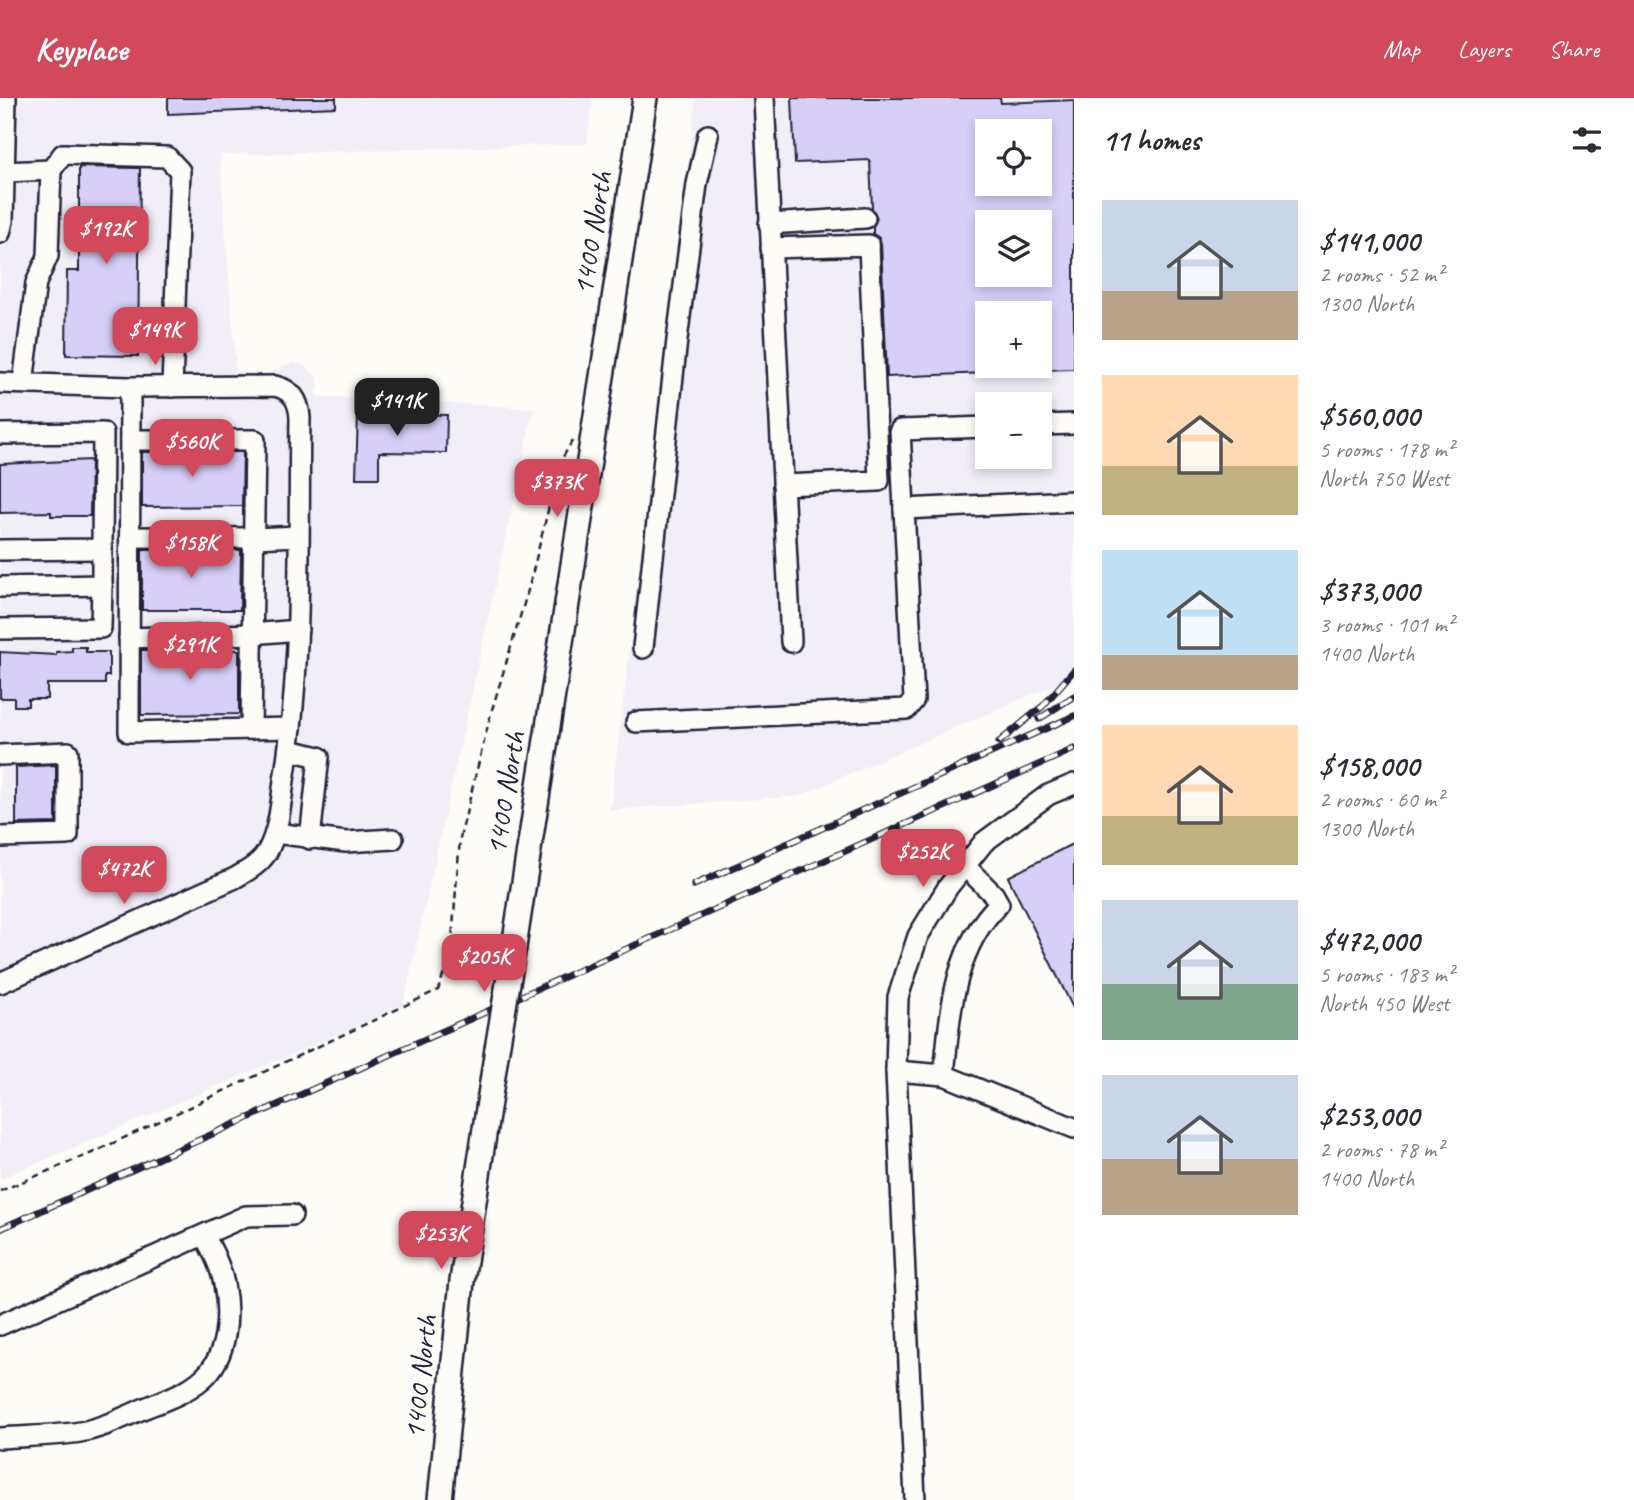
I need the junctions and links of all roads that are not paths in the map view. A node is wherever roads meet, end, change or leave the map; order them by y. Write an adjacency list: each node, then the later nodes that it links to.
1 (6, 98): 5 (street)
2 (645, 98): 55 (main road, 1400 North, bridge)
3 (764, 98): 8 (street)
4 (708, 135): 35 (street)
5 (3, 164): 6 (street); 9 (street)
6 (51, 170): 12 (street); 14 (street)
7 (865, 218): 8 (street)
8 (769, 223): 10 (street)
9 (0, 233)
10 (771, 248): 20 (street); 20 (street)
11 (0, 383): 12 (street)
12 (23, 383): 13 (street)
13 (130, 387): 14 (street); 19 (street)
14 (172, 387): 23 (street)
15 (1074, 424): 16 (street)
16 (1052, 425)
17 (975, 427): 22 (street)
18 (0, 434): 26 (street)
19 (130, 439): 24 (street); 25 (street)
20 (783, 485): 34 (street)
21 (1074, 501): 22 (street)
22 (904, 509): 36 (street)
23 (298, 536): 25 (street); 31 (street)
24 (131, 537): 25 (street); 33 (street)
25 (254, 538): 32 (street)
26 (103, 549): 27 (street); 28 (street)
27 (0, 550)
28 (102, 585): 29 (street); 30 (street)
29 (2, 587)
30 (0, 629)
31 (298, 630): 32 (street); 37 (street)
32 (252, 634): 33 (street); 38 (street)
33 (129, 638): 38 (street)
34 (790, 642)
35 (643, 648)
36 (636, 722)
37 (291, 728): 38 (street); 39 (street)
38 (251, 729)
39 (289, 750): 42 (street); 44 (street)
40 (0, 755): 43 (street)
41 (1074, 784): 46 (street)
42 (275, 834): 44 (street); 47 (street)
43 (0, 837)
44 (310, 839): 45 (street)
45 (393, 839)
46 (965, 866): 48 (street); 49 (street)
47 (0, 983)
48 (896, 1070): 49 (street); 56 (street)
49 (944, 1075): 50 (street)
50 (1074, 1128)
51 (292, 1215): 52 (street)
52 (204, 1235): 53 (street); 54 (street)
53 (0, 1325)
54 (0, 1438)
55 (440, 1500)
56 (915, 1500)

